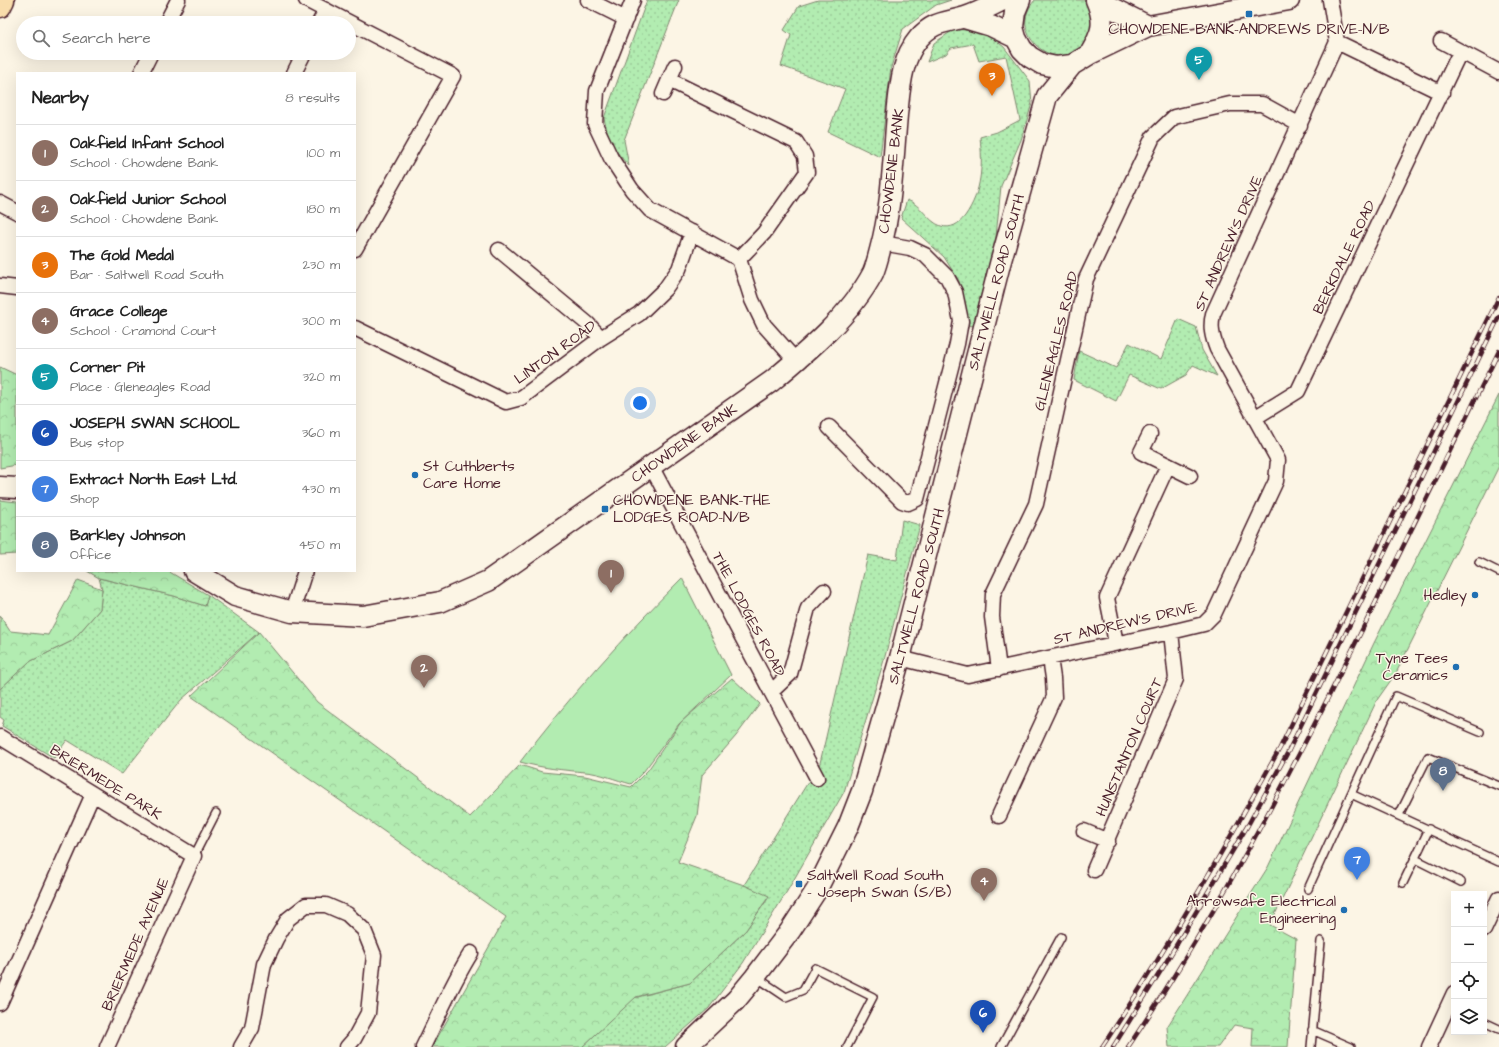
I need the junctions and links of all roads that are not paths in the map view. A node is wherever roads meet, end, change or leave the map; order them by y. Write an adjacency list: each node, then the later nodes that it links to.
1 (3, 0): 12 (main road)
2 (178, 0): 14 (street)
3 (306, 0): 13 (street)
4 (588, 0): 18 (street)
5 (633, 0): 18 (street)
6 (1003, 0): 17 (street, CHOWDENE BANK)
7 (1020, 0): 21 (street)
8 (1096, 0): 20 (street); 25 (street)
9 (1289, 0): 11 (street)
10 (1330, 0): 23 (street)
11 (1259, 3): 20 (street)
12 (0, 6)
13 (326, 10): 15 (street); 16 (street)
14 (170, 16)
15 (323, 16)
16 (338, 16)
17 (964, 18): 21 (street, CHOWDENE BANK); 42 (street, CHOWDENE BANK)
18 (626, 19): 41 (street)
19 (356, 26): 43 (street)
20 (1148, 26): 25 (street)
21 (1016, 38): 28 (street)
22 (1441, 41): 24 (street)
23 (1337, 42): 35 (street); 38 (street, ST ANDREW'S DRIVE)
24 (1460, 52): 33 (street); 35 (street, BERKDALE ROAD)
25 (1090, 54): 29 (street)
26 (148, 60): 31 (street)
27 (300, 60): 32 (street)
28 (1042, 64): 29 (street); 37 (street, SALTWELL ROAD SOUTH)
29 (1072, 65): 37 (street, SALTWELL ROAD SOUTH)
30 (675, 66): 34 (street)
31 (142, 72)
32 (294, 72)
33 (1499, 72)
34 (669, 80): 36 (street); 45 (street)
35 (1442, 93): 51 (street, BERKDALE ROAD)
36 (663, 94)
37 (1047, 96): 67 (street, SALTWELL ROAD SOUTH)
38 (1300, 125): 51 (street, ST ANDREW'S DRIVE); 69 (street, GLENEAGLES ROAD)
39 (0, 203): 40 (street)
40 (16, 211)
41 (692, 232): 45 (street); 49 (street, LINTON ROAD)
42 (882, 243): 50 (street, CHOWDENE BANK); 52 (street)
43 (356, 247)
44 (499, 250): 49 (street)
45 (739, 259): 50 (street)
46 (0, 286): 47 (street)
47 (16, 288)
48 (356, 328): 49 (street, LINTON ROAD)
49 (601, 338)
50 (796, 361): 55 (street, CHOWDENE BANK)
51 (1256, 417): 65 (street, ST ANDREW'S DRIVE)
52 (829, 427)
53 (1150, 434): 54 (street)
54 (1168, 465): 56 (street); 66 (street)
55 (651, 466): 64 (street, CHOWDENE BANK); 70 (street, THE LODGES ROAD)
56 (1190, 476)
57 (0, 487): 58 (street)
58 (16, 488)
59 (1479, 562): 62 (lane)
60 (196, 572): 64 (street, CHOWDENE BANK)
61 (305, 572): 64 (street)
62 (1499, 572)
63 (824, 592): 70 (street)
64 (292, 612)
65 (1172, 632): 66 (street, ST ANDREW'S DRIVE); 82 (street, HUNSTANTON COURT)
66 (1116, 643): 68 (street, ST ANDREW'S DRIVE)
67 (900, 658): 69 (street, ST ANDREW'S DRIVE); 95 (street, SALTWELL ROAD SOUTH)
68 (1050, 658): 69 (street, ST ANDREW'S DRIVE); 78 (street)
69 (999, 669)
70 (771, 692): 73 (street, THE LODGES ROAD)
71 (1480, 732): 76 (lane)
72 (0, 737): 75 (street, BRIERMEDE PARK)
73 (817, 778)
74 (1499, 786): 79 (lane)
75 (93, 794): 83 (street, BRIERMEDE PARK); 96 (street)
76 (1351, 794): 79 (lane); 89 (lane)
77 (216, 813): 83 (lane)
78 (999, 816)
79 (1399, 816): 80 (lane)
80 (1429, 830): 84 (lane); 85 (lane)
81 (1084, 831): 82 (street)
82 (1108, 841): 86 (street, HUNSTANTON COURT)
83 (194, 856): 101 (street, BRIERMEDE AVENUE)
84 (1415, 860): 87 (lane); 88 (lane)
85 (1499, 862)
86 (1094, 870)
87 (1461, 882)
88 (1403, 883)
89 (1308, 889)
90 (1499, 898): 91 (street)
91 (1485, 927)
92 (1061, 937): 107 (lane)
93 (1321, 942): 100 (lane)
94 (471, 953): 104 (street)
95 (755, 977): 105 (street, SALTWELL ROAD SOUTH); 106 (lane)
96 (0, 1003)
97 (1451, 1004): 110 (street)
98 (1487, 1023): 99 (lane)
99 (1499, 1029)
100 (1312, 1030): 108 (lane); 109 (lane)
101 (107, 1047)
102 (241, 1047): 103 (street)
103 (347, 1047)
104 (423, 1047)
105 (686, 1047)
106 (848, 1047)
107 (1001, 1047)
108 (1311, 1047)
109 (1351, 1047)
110 (1428, 1047)

